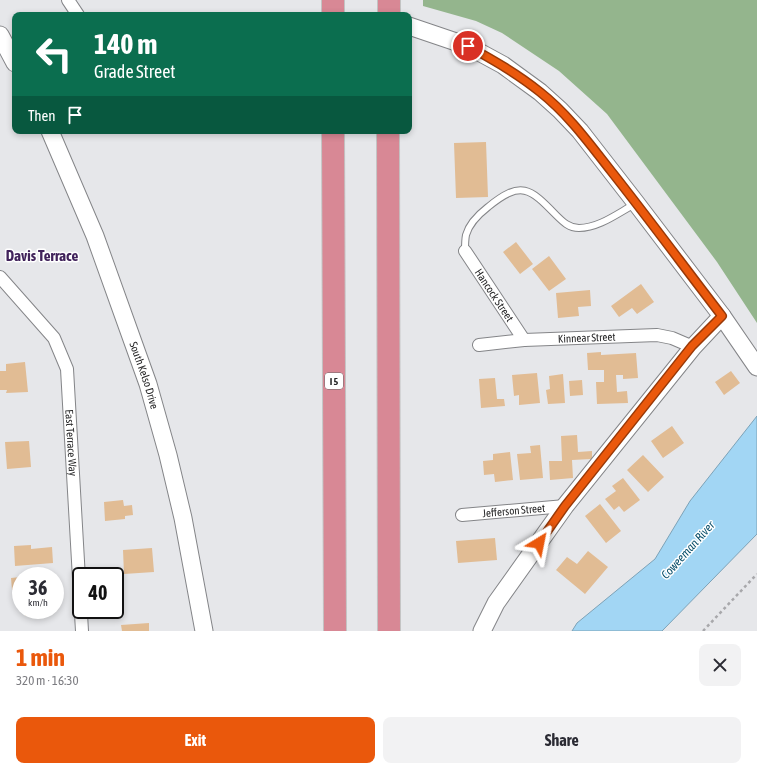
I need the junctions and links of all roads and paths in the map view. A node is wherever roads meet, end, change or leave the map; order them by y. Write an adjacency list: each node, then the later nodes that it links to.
1 (68, 0): 4 (street)
2 (333, 0): 5 (highway)
3 (389, 0): 6 (highway)
4 (76, 12)
5 (333, 12)
6 (389, 12)
7 (412, 27): 13 (main road)
8 (0, 35): 9 (main road)
9 (12, 57)
10 (51, 134): 25 (main road, South Kelso Drive)
11 (334, 134): 26 (highway, I 5)
12 (388, 134): 27 (highway)
13 (636, 203): 14 (lane); 16 (main road)
14 (465, 250): 17 (street, Hancock Street)
15 (0, 277): 24 (street, East Terrace Way)
16 (722, 316): 19 (main road); 20 (main road)
17 (524, 340): 18 (street, Kinnear Street); 19 (street, Kinnear Street)
18 (479, 345)
19 (692, 346): 21 (main road)
20 (755, 365)
21 (565, 506): 22 (street, Jefferson Street); 28 (main road)
22 (462, 515)
23 (757, 574): 29 (path)
24 (82, 631)
25 (204, 631)
26 (335, 631)
27 (389, 631)
28 (482, 631)
29 (703, 631)

